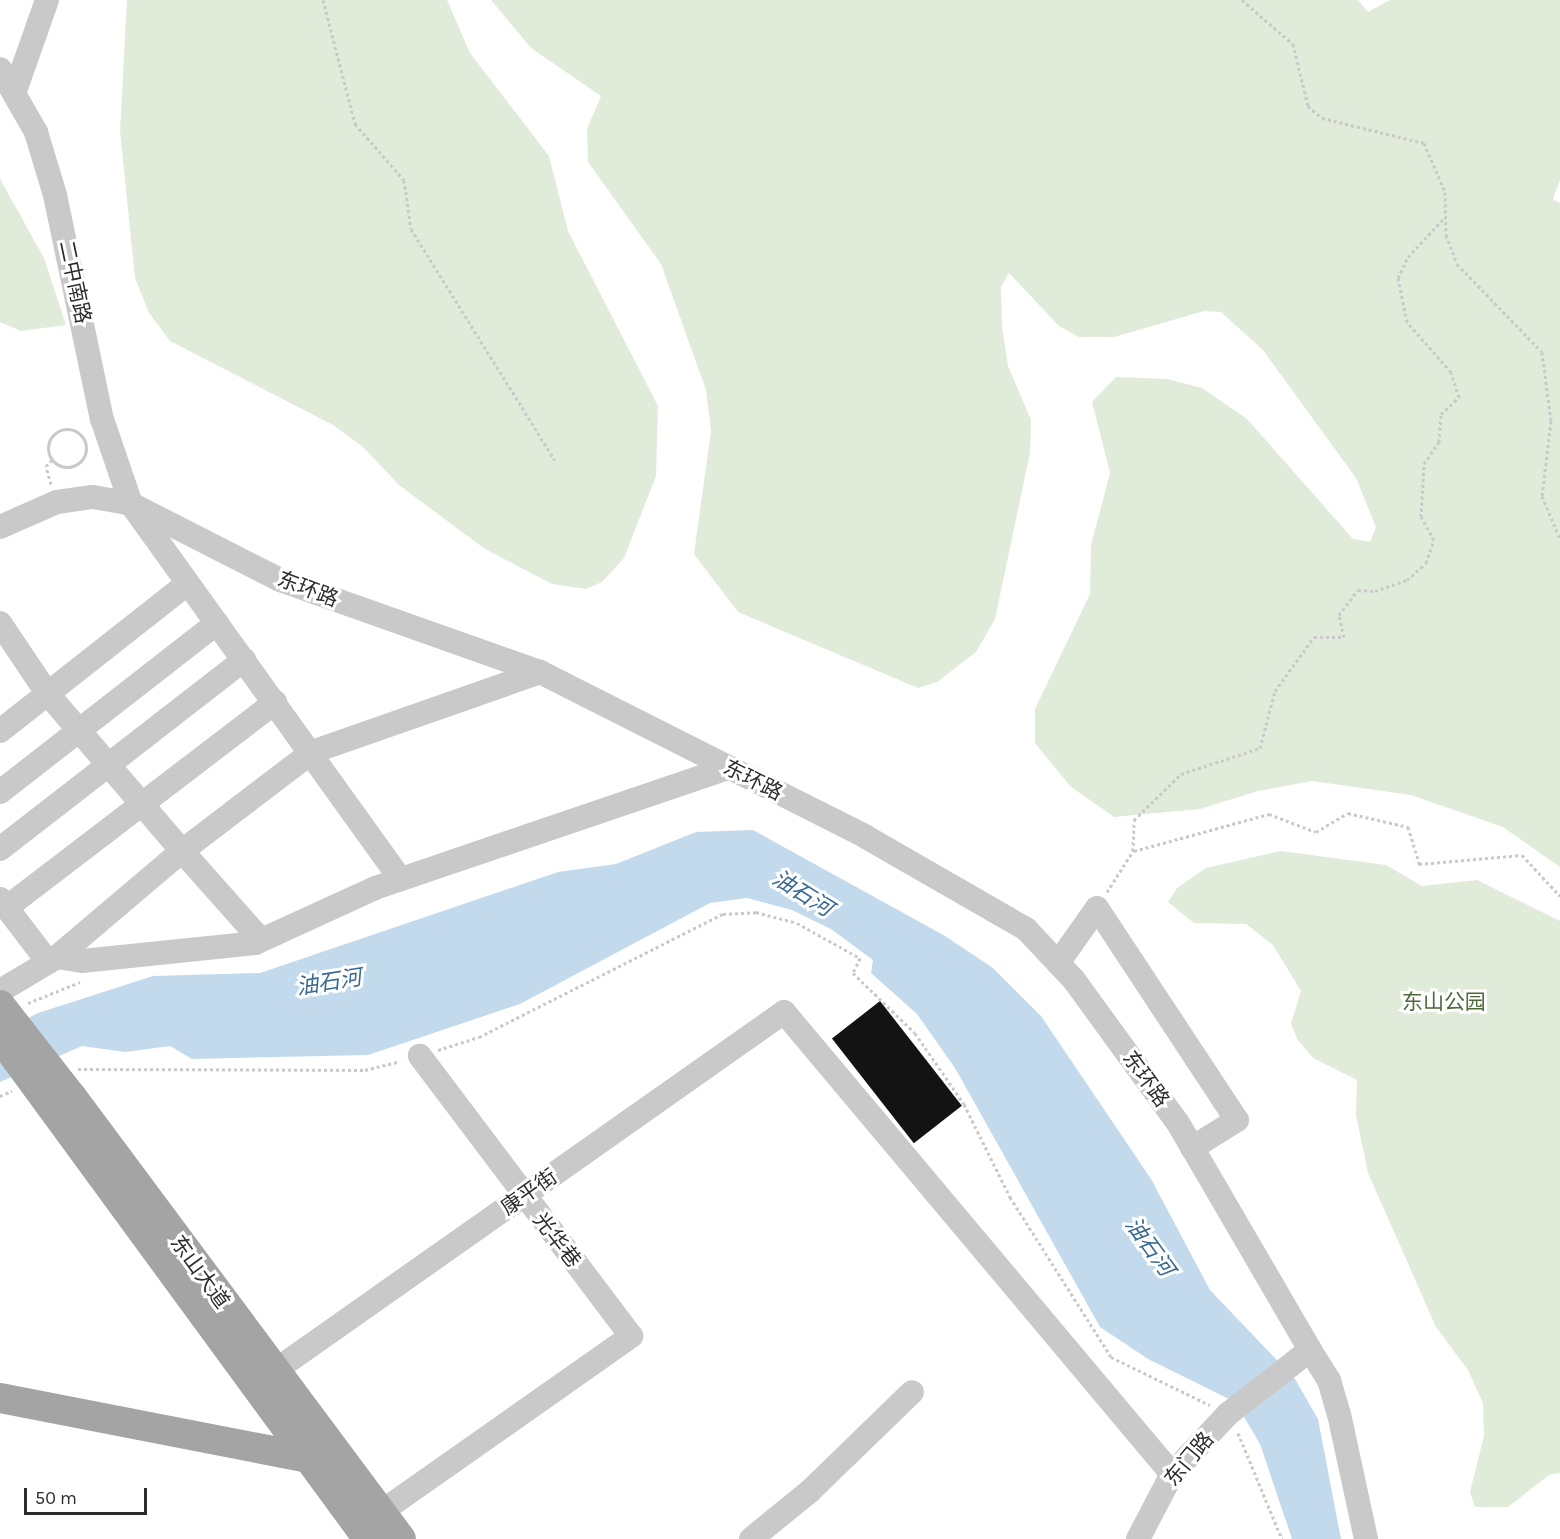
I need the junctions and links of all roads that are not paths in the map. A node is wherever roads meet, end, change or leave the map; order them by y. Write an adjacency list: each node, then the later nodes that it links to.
1 (48, 0): 3 (street)
2 (0, 69): 3 (street, 二中南路)
3 (16, 88): 4 (street, 二中南路)
4 (130, 504): 5 (street, 东环路); 6 (street, 二中南路); 10 (street, 东环路)
5 (0, 527)
6 (188, 583): 8 (street, 二中南路); 11 (street)
7 (0, 623): 11 (street)
8 (218, 623): 9 (street, 二中南路); 14 (street)
9 (244, 660): 12 (street, 二中南路); 16 (street)
10 (540, 672): 15 (street); 17 (street, 东环路)
11 (47, 693): 13 (street); 14 (street)
12 (275, 702): 15 (street, 二中南路); 19 (street)
13 (0, 730)
14 (79, 730): 16 (street); 18 (street)
15 (312, 752): 21 (street); 22 (street, 二中南路)
16 (108, 765): 19 (street); 20 (street)
17 (728, 768): 22 (street); 26 (street, 东环路)
18 (0, 792)
19 (142, 804): 21 (street); 23 (street)
20 (0, 849)
21 (182, 851): 24 (street); 25 (street)
22 (400, 879): 24 (street)
23 (3, 903): 25 (street)
24 (261, 940): 25 (street)
25 (52, 959): 27 (street)
26 (1058, 963): 32 (street, 东环路); 32 (street)
27 (0, 991)
28 (0, 1005): 31 (main road, 东山大道, bridge)
29 (0, 1036): 31 (main road, 东山大道)
30 (420, 1056): 33 (street, 光华巷)
31 (64, 1104): 35 (main road, 东山大道); 38 (main road, 东山大道)
32 (1192, 1148): 34 (street, 东环路)
33 (523, 1196): 35 (street, 康平街); 40 (street, 康平街); 41 (street, 光华巷)
34 (1302, 1355): 40 (street, 东门路); 46 (street, 东环路)
35 (273, 1372): 39 (main road, 东山大道)
36 (912, 1392): 44 (street)
37 (0, 1398): 38 (main road)
38 (306, 1457): 39 (main road); 42 (main road, 东山大道)
39 (344, 1464): 41 (main road, 东山大道)
40 (1172, 1474): 45 (street, 东门路)
41 (381, 1512): 43 (main road, 东山大道)
42 (368, 1539)
43 (401, 1539)
44 (751, 1539)
45 (1138, 1539)
46 (1366, 1539)

